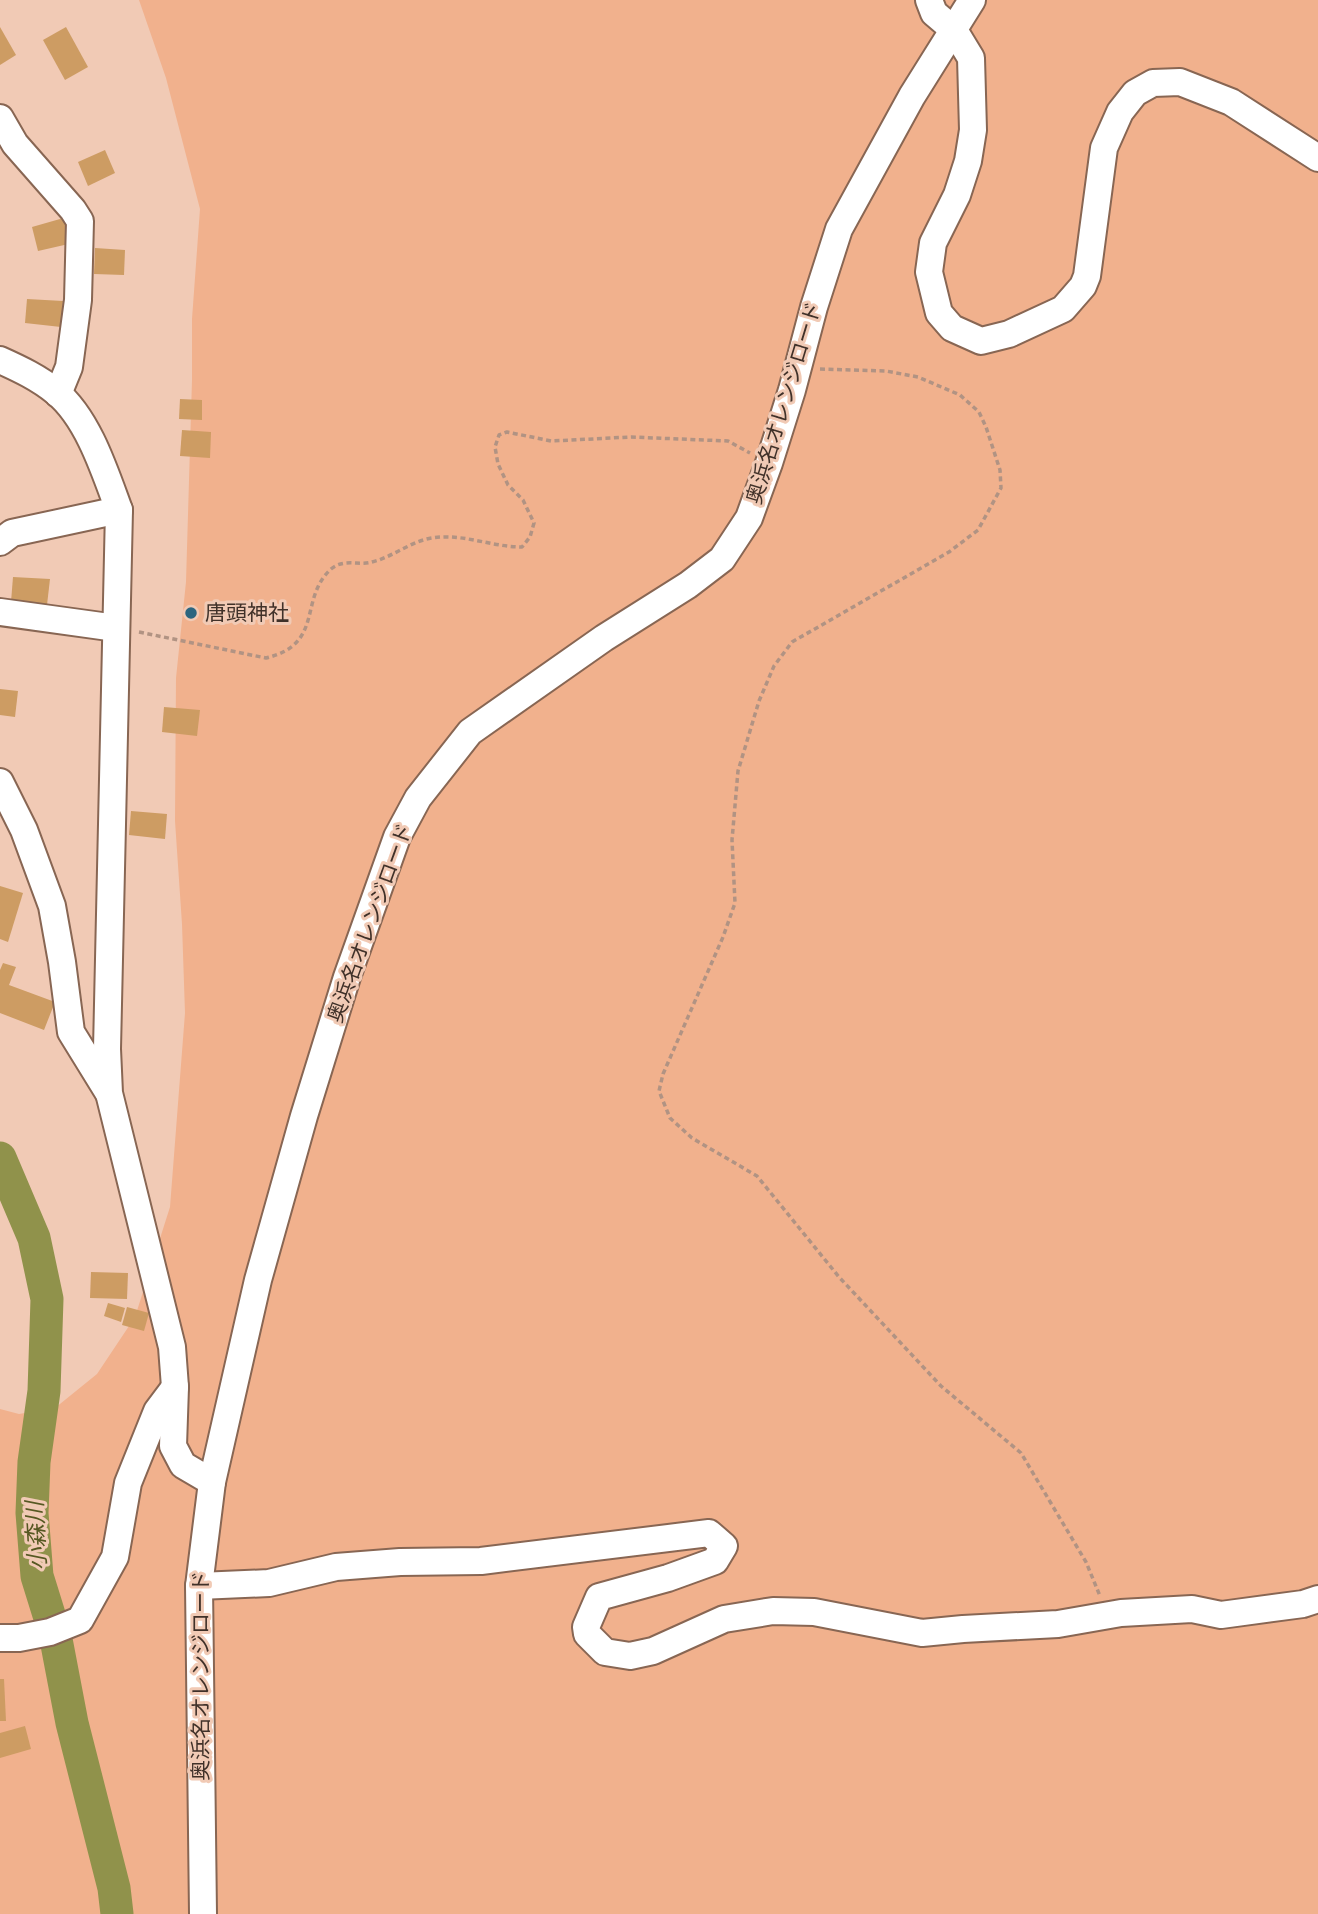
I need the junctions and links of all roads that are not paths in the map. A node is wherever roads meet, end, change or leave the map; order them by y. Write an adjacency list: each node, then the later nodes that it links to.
1 (929, 0): 3 (street)
2 (972, 0): 3 (street, 奥浜名オレンジロード)
3 (954, 30): 5 (street); 15 (street, 奥浜名オレンジロード)
4 (0, 118): 7 (street)
5 (1318, 158)
6 (0, 360): 7 (street)
7 (58, 394): 8 (street)
8 (119, 510): 9 (street); 11 (street)
9 (0, 542)
10 (0, 611): 11 (street)
11 (116, 628): 13 (street)
12 (0, 782): 13 (street)
13 (109, 1093): 14 (street)
14 (175, 1387): 15 (street); 18 (street)
15 (212, 1482): 16 (street, 奥浜名オレンジロード)
16 (199, 1587): 17 (street); 19 (street, 奥浜名オレンジロード)
17 (1318, 1599)
18 (0, 1637)
19 (203, 1914)

